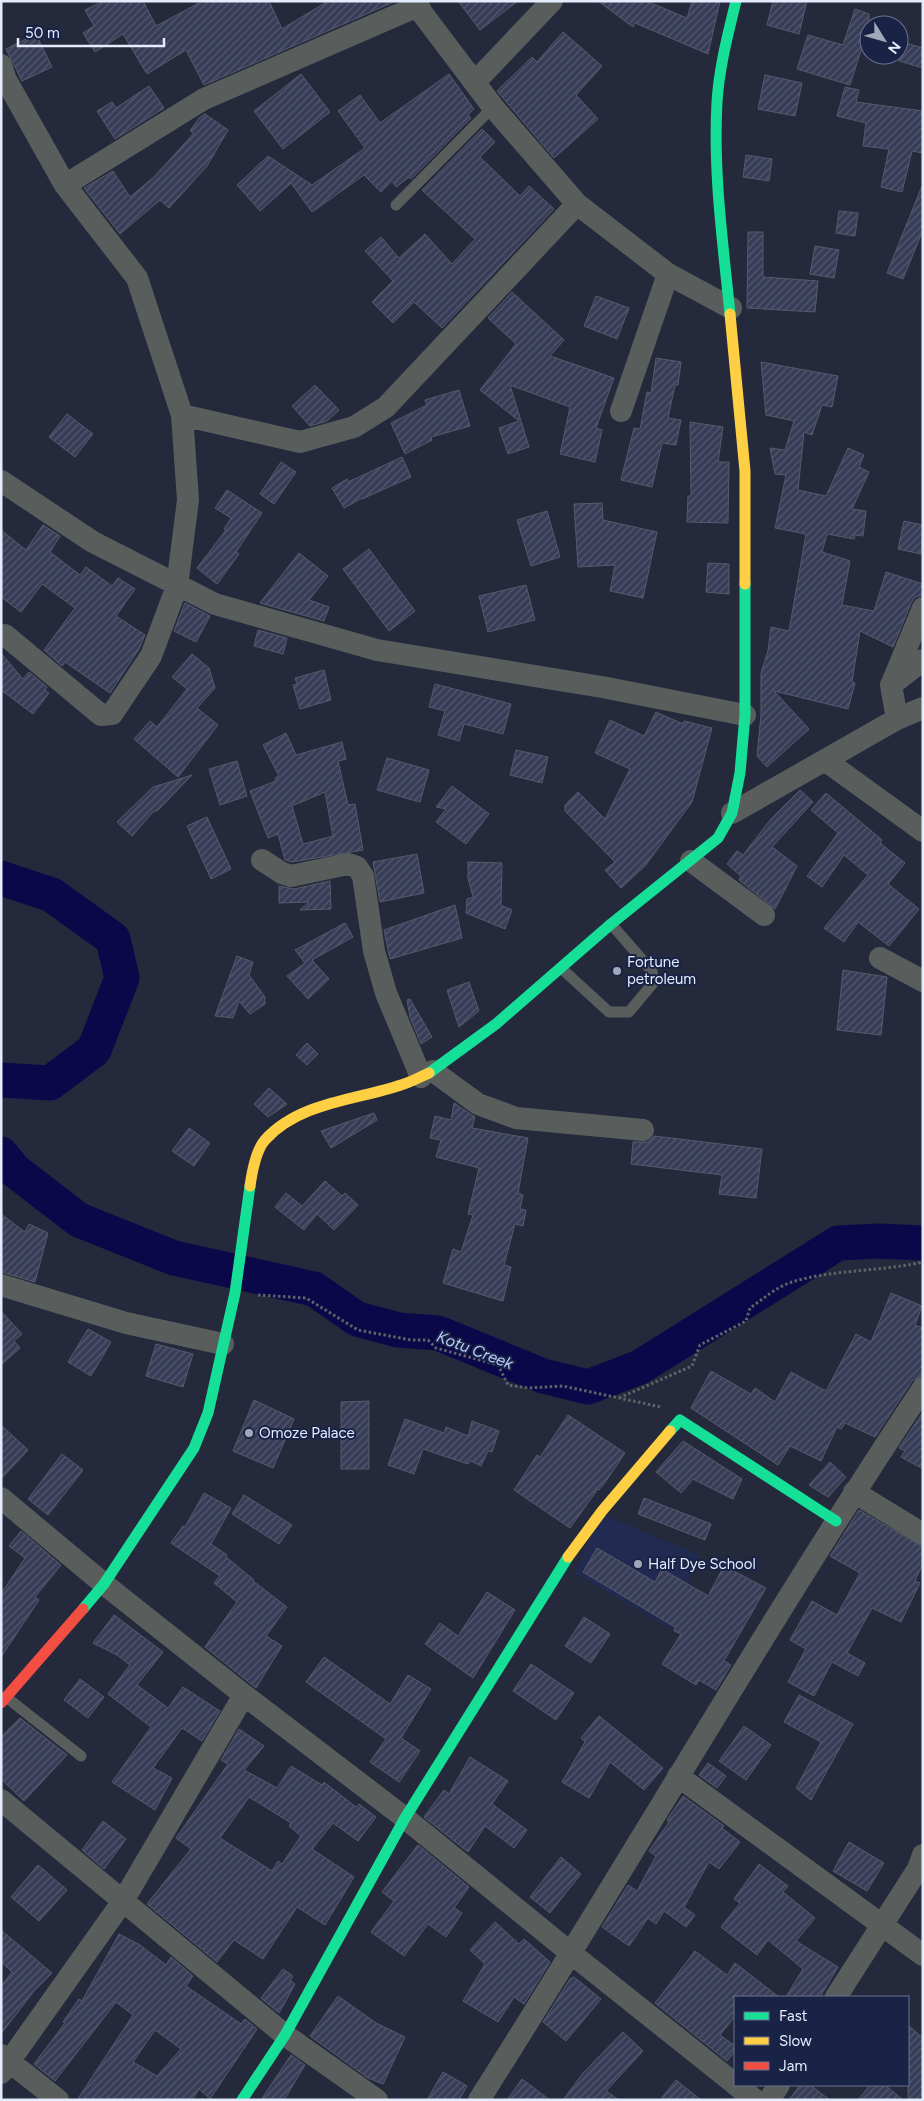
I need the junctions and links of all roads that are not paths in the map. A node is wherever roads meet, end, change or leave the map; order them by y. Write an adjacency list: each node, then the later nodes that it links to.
1 (552, 1): 5 (street)
2 (736, 1): 11 (street)
3 (417, 4): 5 (street); 7 (street)
4 (1, 65): 7 (street)
5 (475, 82): 6 (street)
6 (493, 107): 8 (street); 9 (lane)
7 (65, 185): 13 (street)
8 (577, 204): 10 (street); 13 (street)
9 (396, 205)
10 (668, 274): 11 (street); 12 (street)
11 (730, 308): 21 (street)
12 (622, 411)
13 (182, 416): 15 (street)
14 (1, 481): 15 (street)
15 (177, 586): 17 (street); 21 (street)
16 (923, 608): 19 (street)
17 (4, 635)
18 (923, 660): 19 (street)
19 (891, 685): 22 (street)
20 (923, 708): 22 (street)
21 (745, 715): 24 (street)
22 (897, 719): 23 (street)
23 (826, 761): 24 (street); 25 (street)
24 (732, 813): 27 (street)
25 (923, 831)
26 (262, 860): 33 (street)
27 (691, 861): 28 (street); 29 (street)
28 (764, 916)
29 (611, 924): 31 (street); 31 (lane)
30 (880, 958): 32 (street)
31 (561, 968): 33 (street)
32 (923, 981)
33 (427, 1074): 34 (street); 36 (street)
34 (643, 1130)
35 (1, 1284): 36 (street)
36 (223, 1344): 42 (street)
37 (923, 1388): 38 (street)
38 (854, 1492): 40 (street); 41 (street)
39 (1, 1498): 42 (street)
40 (836, 1521): 46 (street); 48 (street)
41 (923, 1534)
42 (104, 1584): 43 (street); 44 (street)
43 (244, 1695): 48 (street); 50 (street)
44 (4, 1700): 45 (lane)
45 (81, 1756)
46 (678, 1776): 51 (street); 52 (street)
47 (1, 1800): 50 (street)
48 (405, 1818): 52 (street); 55 (street)
49 (923, 1855): 51 (street)
50 (123, 1901): 55 (street); 56 (street)
51 (882, 1925): 53 (street); 54 (street)
52 (572, 1954): 57 (street); 63 (street)
53 (923, 1955)
54 (837, 1996)
55 (285, 2035): 61 (street); 62 (street)
56 (4, 2063): 60 (street)
57 (734, 2082)
58 (738, 2086): 64 (street)
59 (778, 2086): 65 (street)
60 (58, 2100)
61 (242, 2100)
62 (377, 2100)
63 (479, 2100)
64 (755, 2100)
65 (769, 2100)

